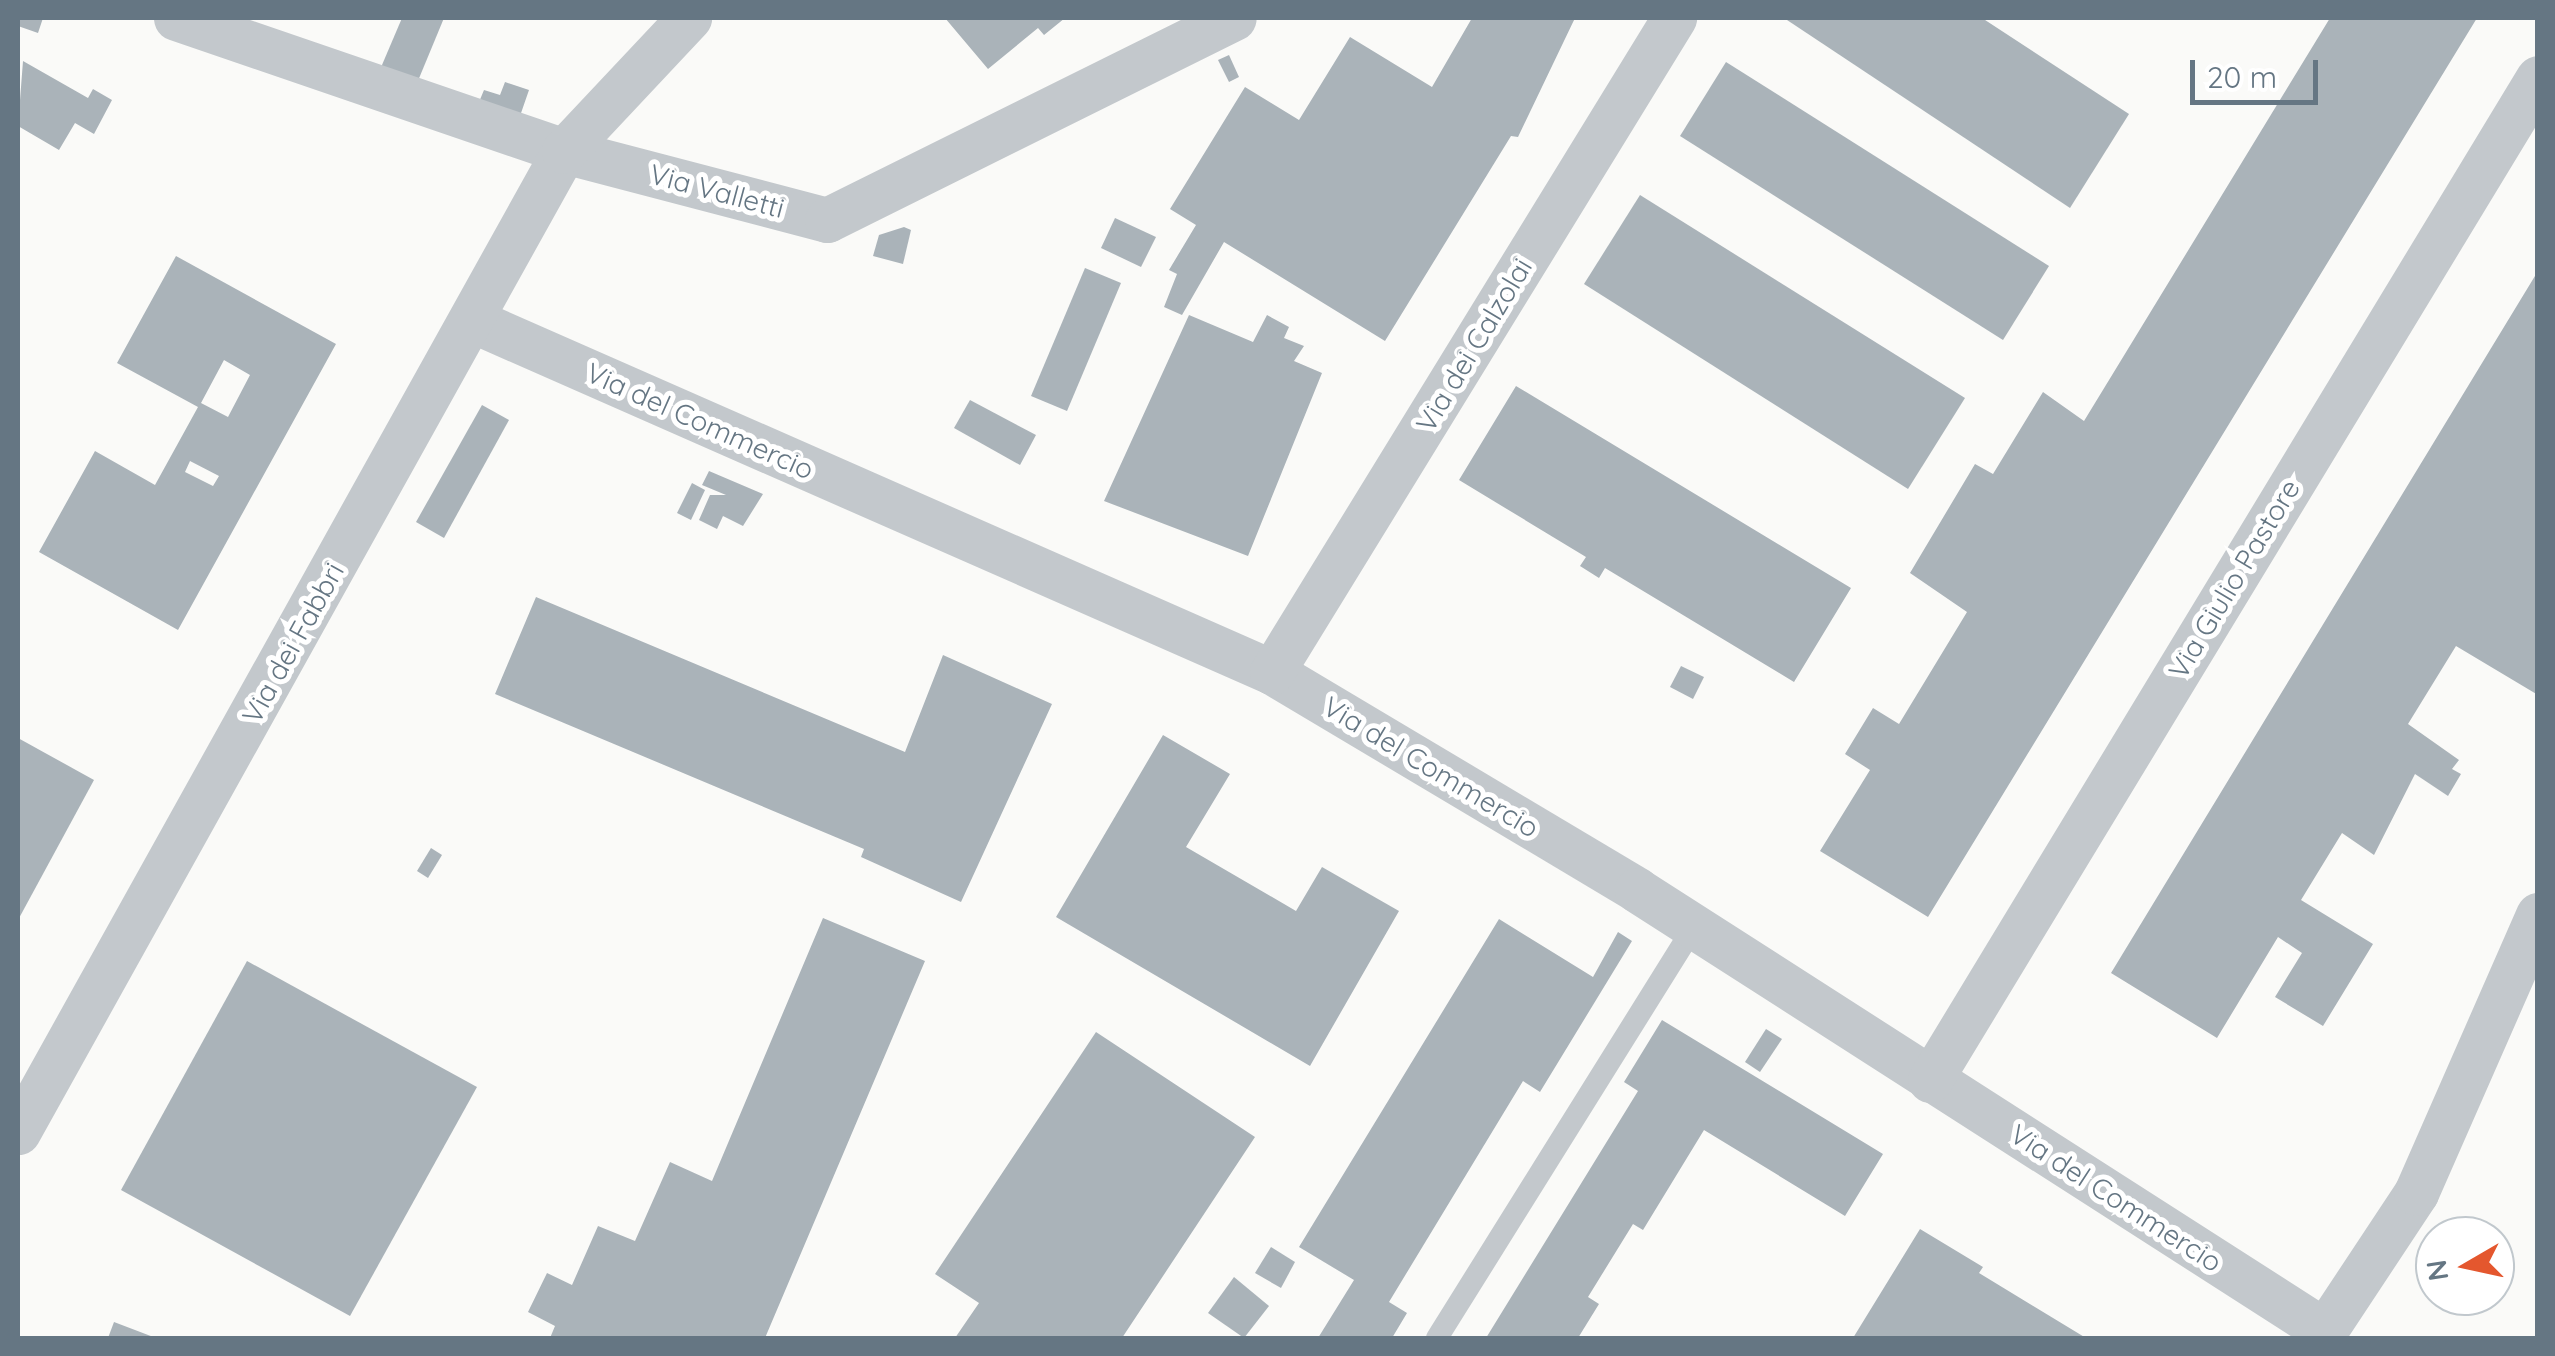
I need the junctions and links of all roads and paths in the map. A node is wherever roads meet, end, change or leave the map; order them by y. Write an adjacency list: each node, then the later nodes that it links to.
1 (689, 18): 6 (street, Via dei Fabbri)
2 (1234, 18): 6 (street, Via Valletti)
3 (1674, 18): 8 (street, Via dei Calzolai)
4 (199, 21): 6 (street, Via Valletti)
5 (2538, 78): 11 (street, Via Giulio Pastore)
6 (564, 151): 7 (street, Via dei Fabbri)
7 (474, 321): 8 (street, Via del Commercio); 12 (street, Via dei Fabbri)
8 (1272, 672): 10 (street, Via del Commercio)
9 (2538, 915): 13 (street)
10 (1694, 926): 11 (street, Via del Commercio); 14 (lane)
11 (1930, 1080): 13 (street, Via del Commercio)
12 (18, 1132)
13 (2322, 1335)
14 (1437, 1338)

